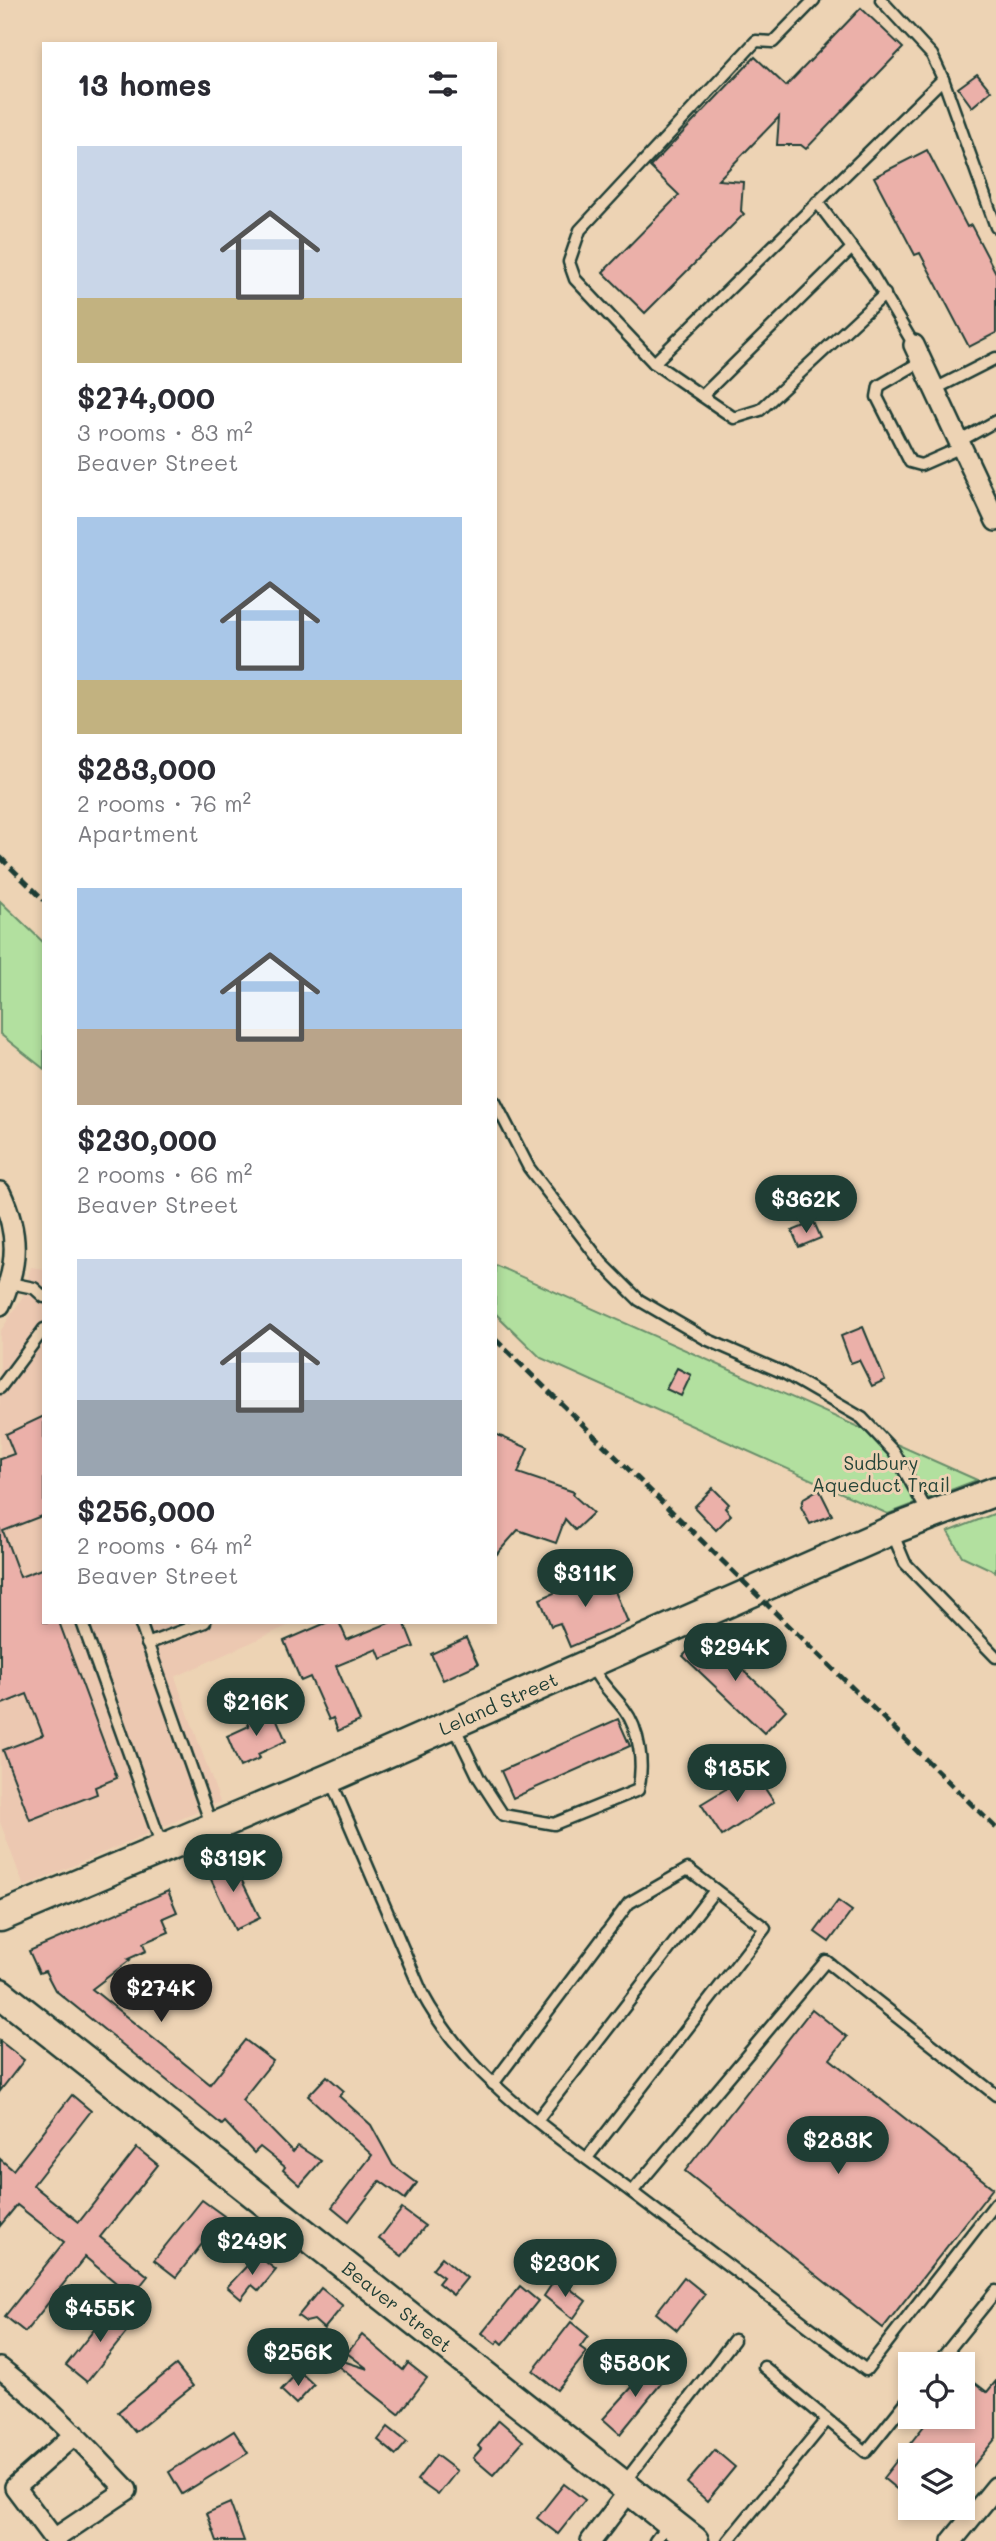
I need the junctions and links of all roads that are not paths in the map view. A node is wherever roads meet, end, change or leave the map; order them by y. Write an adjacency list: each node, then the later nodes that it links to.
1 (814, 0): 10 (lane)
2 (881, 0): 3 (lane)
3 (943, 79): 4 (lane); 5 (lane)
4 (817, 202): 6 (lane); 10 (lane)
5 (996, 227)
6 (852, 248): 7 (lane); 12 (lane)
7 (885, 294): 8 (lane); 12 (lane)
8 (918, 353): 11 (street); 14 (lane)
9 (996, 358): 11 (lane)
10 (654, 363): 12 (lane)
11 (935, 389): 14 (street)
12 (702, 396)
13 (996, 421): 14 (lane)
14 (961, 444): 15 (street)
15 (990, 488): 16 (street)
16 (996, 522)
17 (497, 1106): 25 (lane)
18 (0, 1192): 19 (street)
19 (10, 1283): 20 (lane); 21 (street)
20 (42, 1295)
21 (0, 1304)
22 (42, 1332): 23 (lane)
23 (0, 1388)
24 (996, 1491): 25 (street, Leland Street)
25 (929, 1515): 26 (street, Leland Street)
26 (892, 1531): 31 (lane); 32 (street, Leland Street)
27 (83, 1624): 36 (lane)
28 (141, 1624): 30 (lane)
29 (200, 1624): 30 (lane)
30 (147, 1644): 35 (lane)
31 (996, 1657)
32 (591, 1663): 33 (street, Leland Street); 33 (lane)
33 (453, 1724): 34 (street, Leland Street)
34 (330, 1778): 35 (street, Leland Street); 40 (lane)
35 (212, 1828): 36 (street, Leland Street)
36 (163, 1848): 38 (street, Leland Street)
37 (715, 1890): 40 (lane); 42 (lane); 43 (lane)
38 (0, 1917)
39 (0, 1993): 54 (street, Beaver Street)
40 (493, 2084): 42 (lane)
41 (996, 2095): 44 (lane)
42 (538, 2119): 43 (lane)
43 (587, 2158): 44 (lane)
44 (632, 2192): 45 (lane)
45 (996, 2203)
46 (996, 2291): 48 (lane)
47 (734, 2340): 54 (lane)
48 (947, 2352)
49 (764, 2367): 52 (lane)
50 (0, 2368): 53 (street)
51 (898, 2412): 52 (lane)
52 (827, 2420): 60 (lane)
53 (75, 2434): 53 (street)
54 (626, 2487): 56 (street, Beaver Street); 58 (street)
55 (993, 2495): 57 (street)
56 (662, 2531): 59 (street, Beaver Street)
57 (957, 2539)
58 (591, 2541)
59 (694, 2541)
60 (728, 2541)

